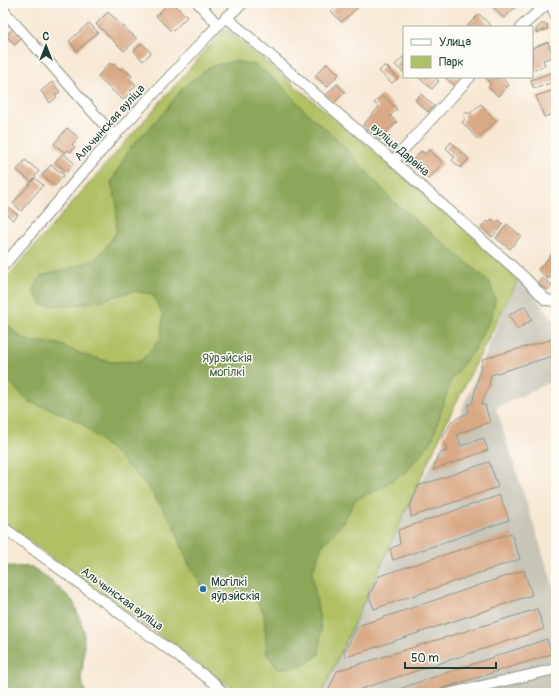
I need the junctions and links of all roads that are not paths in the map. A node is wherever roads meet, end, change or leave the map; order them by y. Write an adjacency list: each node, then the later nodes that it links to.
1 (198, 3): 8 (street)
2 (243, 3): 6 (street, Альчынская вуліца)
3 (548, 3): 9 (street)
4 (551, 3): 7 (street)
5 (3, 10): 11 (street)
6 (226, 17): 8 (street, Альчынская вуліца); 12 (street, вуліца Дарвіна)
7 (556, 17)
8 (218, 25): 11 (street, Альчынская вуліца)
9 (521, 26)
10 (469, 78): 12 (street)
11 (114, 136): 13 (street, Альчынская вуліца)
12 (393, 161): 14 (street, вуліца Дарвіна)
13 (3, 266)
14 (556, 301)
15 (3, 527): 17 (street, Альчынская вуліца)
16 (556, 669): 18 (street)
17 (223, 693)
18 (451, 693)

